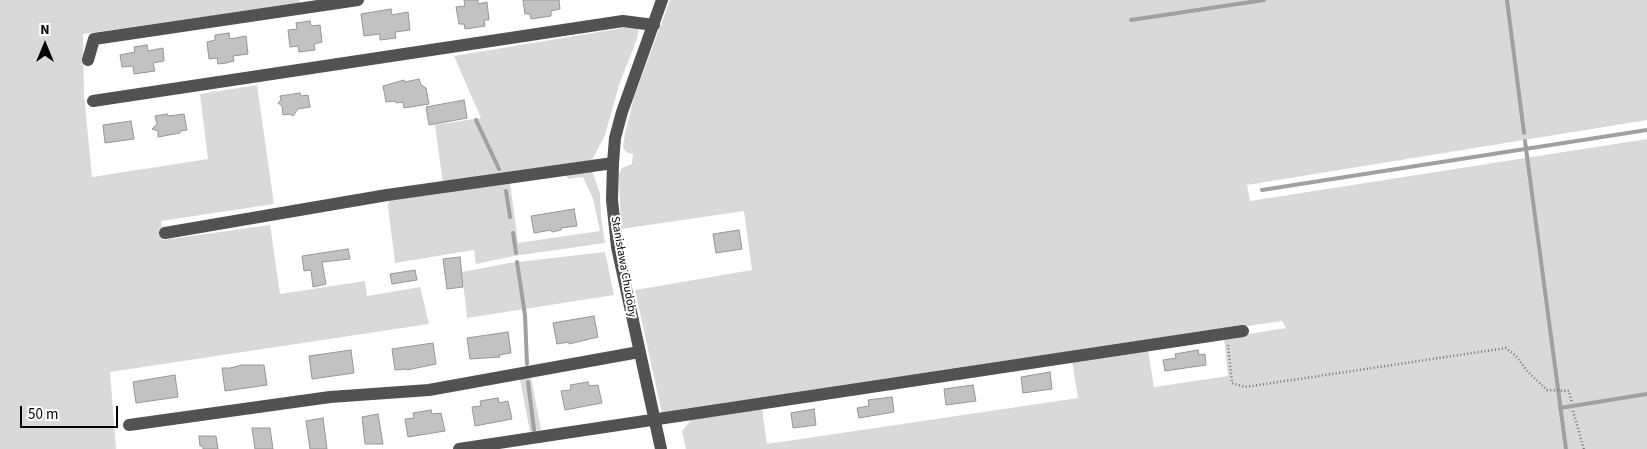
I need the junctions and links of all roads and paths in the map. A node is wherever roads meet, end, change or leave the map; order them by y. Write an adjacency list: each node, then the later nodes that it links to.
1 (358, 0): 4 (street)
2 (662, 0): 3 (street, Stanisława Chudoby)
3 (654, 25): 5 (street); 6 (street, Stanisława Chudoby)
4 (88, 60)
5 (93, 101)
6 (613, 163): 7 (street); 10 (street, Stanisława Chudoby)
7 (165, 233)
8 (1243, 331): 9 (street)
9 (1227, 333): 11 (path); 13 (street)
10 (639, 352): 13 (street, Stanisława Chudoby); 14 (street)
11 (1572, 403)
12 (1573, 411): 17 (path)
13 (654, 420): 15 (street); 16 (street, Stanisława Chudoby)
14 (129, 425)
15 (459, 449)
16 (661, 449)
17 (1584, 449)

